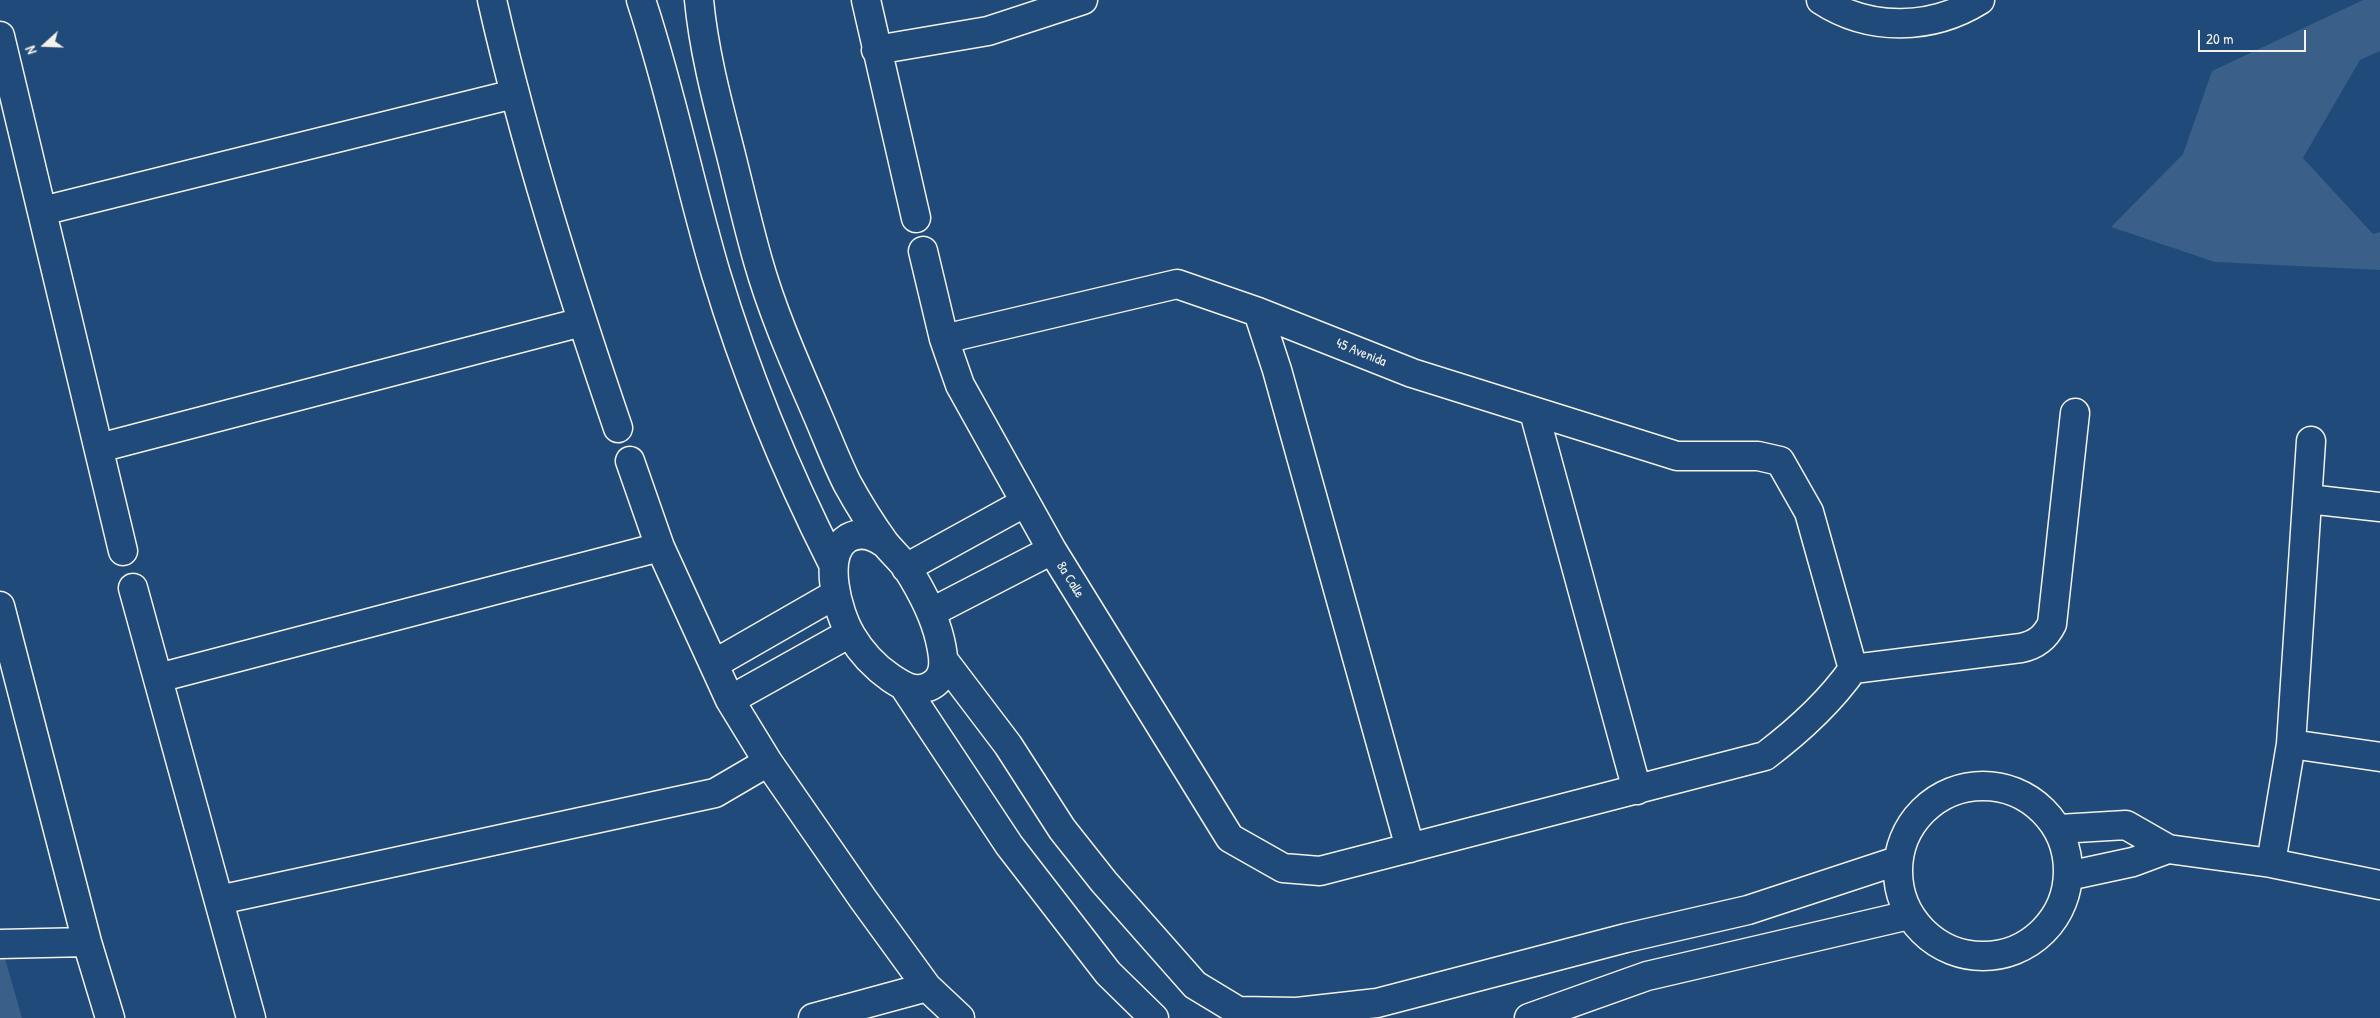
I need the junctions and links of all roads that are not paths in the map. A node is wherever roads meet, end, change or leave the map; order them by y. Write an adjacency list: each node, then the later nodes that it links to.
1 (492, 0): 10 (street)
2 (641, 0): 30 (street)
3 (698, 0): 26 (street)
4 (866, 0): 9 (street)
5 (1083, 0): 9 (street)
6 (1822, 0): 7 (street)
7 (1980, 0)
8 (0, 36): 11 (street)
9 (876, 50): 12 (street)
10 (514, 94): 11 (street); 15 (street)
11 (42, 211): 21 (street)
12 (916, 218)
13 (923, 250): 16 (street, 8a Calle)
14 (1258, 312): 16 (street, 45 Avenida); 17 (street, 45 Avenida); 48 (street)
15 (582, 322): 19 (street); 21 (street)
16 (944, 339): 24 (street, 8a Calle)
17 (1534, 412): 39 (street, 45 Avenida); 46 (street)
18 (2074, 413): 39 (street)
19 (618, 428)
20 (2311, 441): 23 (street)
21 (99, 448): 29 (street)
22 (630, 461): 27 (street)
23 (2308, 499): 25 (street); 43 (street)
24 (1024, 503): 28 (street, 8a Calle); 31 (street)
25 (2380, 507)
26 (884, 543): 30 (street); 31 (street)
27 (660, 547): 38 (street); 40 (street)
28 (1052, 550): 35 (street); 48 (street, 8a Calle)
29 (123, 551)
30 (833, 564): 33 (street)
31 (906, 568): 35 (street)
32 (133, 588): 40 (street)
33 (836, 594): 36 (street); 38 (street)
34 (0, 606): 56 (street)
35 (932, 612): 37 (street)
36 (850, 633): 41 (street); 42 (street)
37 (945, 662): 41 (street); 50 (street)
38 (714, 664): 42 (street)
39 (1853, 669): 46 (street)
40 (158, 678): 54 (street)
41 (906, 688): 63 (street)
42 (730, 700): 45 (street)
43 (2291, 744): 44 (street); 51 (street)
44 (2380, 757)
45 (768, 762): 54 (street); 58 (street)
46 (1637, 790): 48 (street)
47 (2058, 829): 49 (street); 50 (street); 52 (street)
48 (1410, 848)
49 (2168, 850): 51 (street); 52 (street)
50 (1898, 861): 55 (street)
51 (2271, 863): 53 (street)
52 (2068, 876): 55 (street)
53 (2380, 885)
54 (219, 900): 60 (street)
55 (1909, 914): 64 (street)
56 (87, 942): 57 (street); 59 (street)
57 (0, 944)
58 (927, 987): 61 (street); 62 (street)
59 (110, 1018)
60 (251, 1018)
61 (814, 1018)
62 (960, 1018)
63 (1154, 1018)
64 (1528, 1018)

